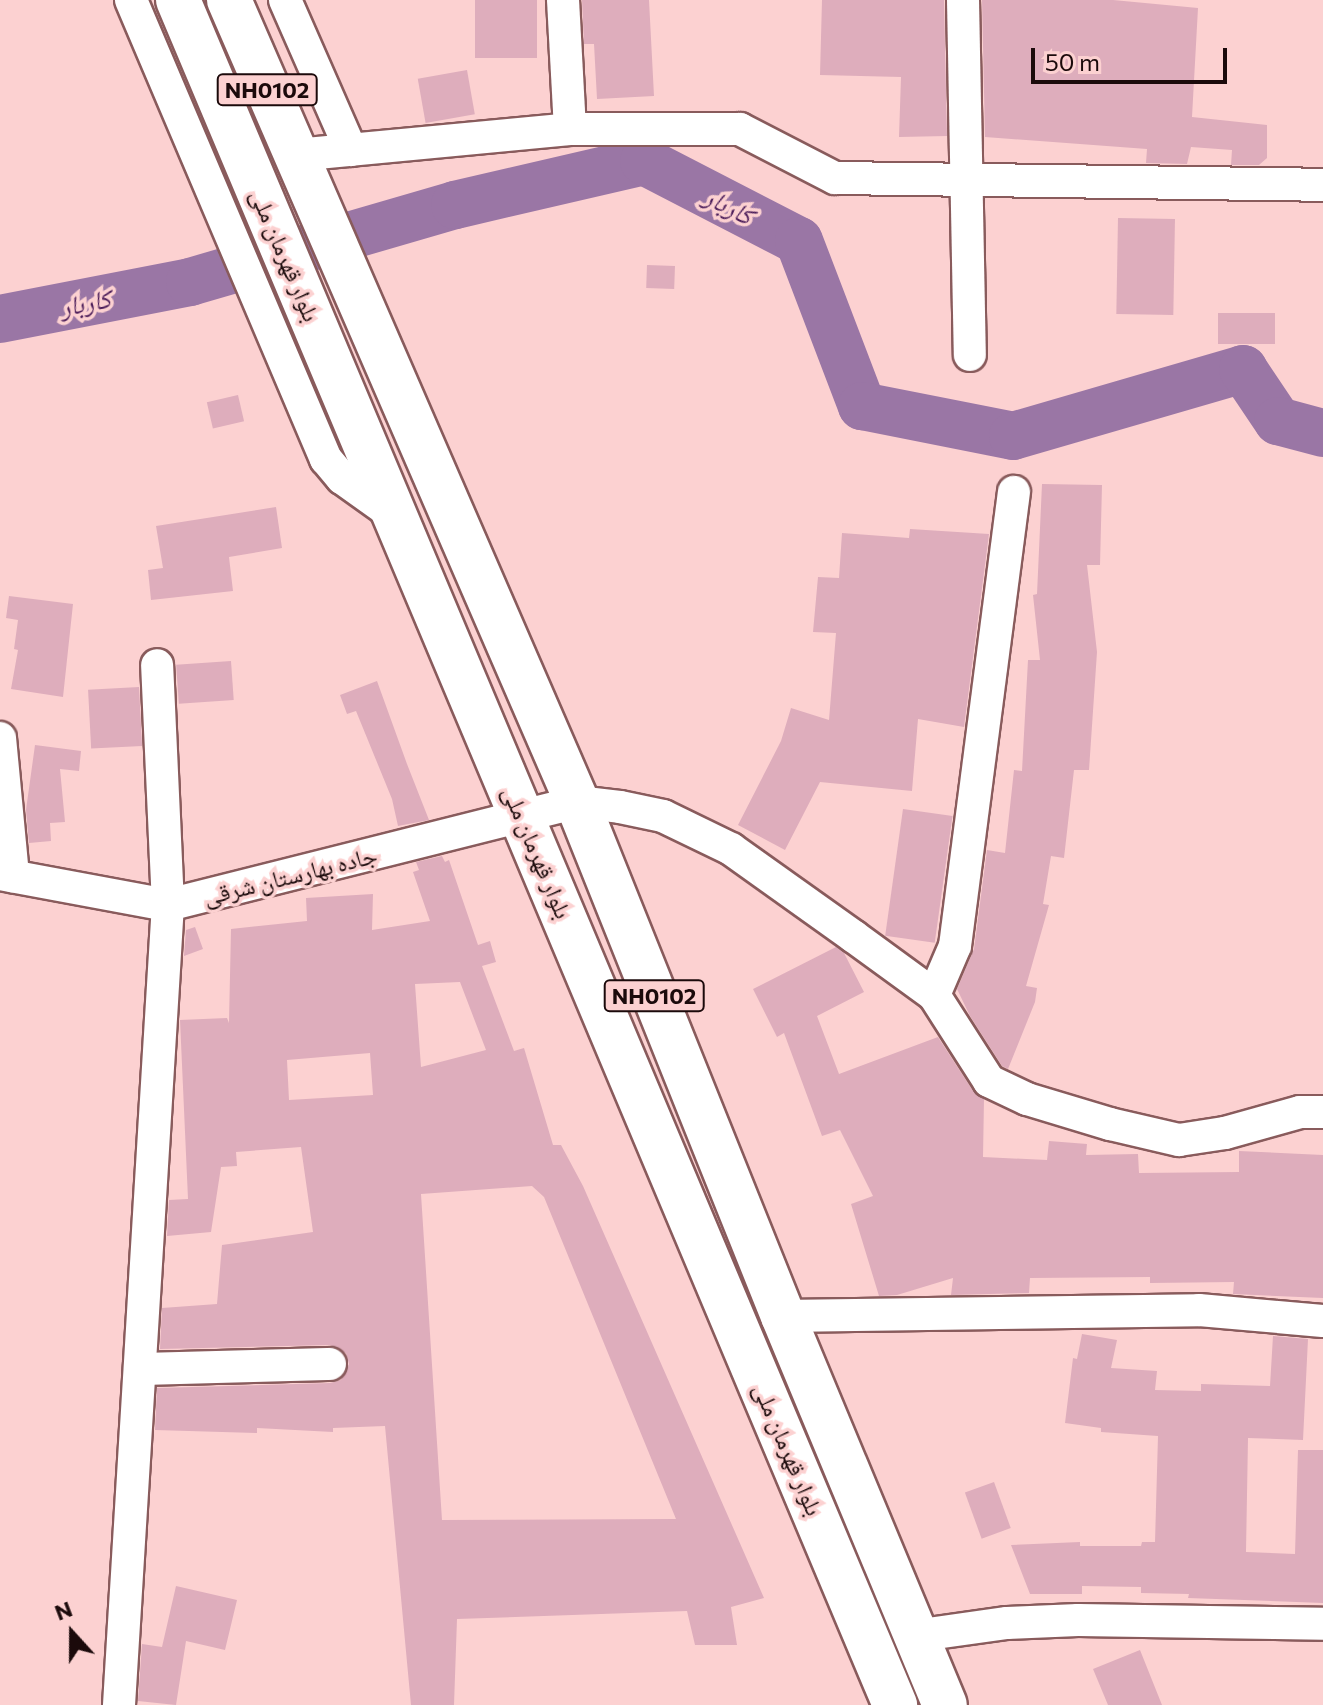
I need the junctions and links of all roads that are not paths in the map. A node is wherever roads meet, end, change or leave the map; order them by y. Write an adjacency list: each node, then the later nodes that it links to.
1 (131, 0): 12 (street)
2 (178, 0): 12 (highway, بلوار قهرمان ملی / NH0102)
3 (229, 0): 9 (highway, بلوار قهرمان ملی / NH0102)
4 (285, 0): 8 (street)
5 (563, 0): 7 (street)
6 (963, 0): 10 (street)
7 (570, 129): 8 (street); 10 (street)
8 (351, 150): 9 (street)
9 (301, 167): 17 (highway, بلوار قهرمان ملی / NH0102)
10 (968, 180): 11 (street); 13 (street)
11 (1323, 185)
12 (288, 314): 18 (highway, بلوار قهرمان ملی / NH0102)
13 (970, 355)
14 (1014, 492): 21 (street)
15 (157, 665): 20 (street)
16 (0, 738): 19 (street)
17 (577, 802): 18 (street, جاده بهارستان شرقی); 21 (street); 23 (highway, بلوار قهرمان ملی / NH0102)
18 (524, 816): 20 (street, جاده بهارستان شرقی); 30 (highway, بلوار قهرمان ملی / NH0102)
19 (7, 875): 20 (street, جاده بهارستان شرقی)
20 (168, 905): 26 (street)
21 (934, 995): 22 (street)
22 (1323, 1112)
23 (783, 1316): 24 (street); 28 (highway, بلوار قهرمان ملی / NH0102)
24 (1323, 1321)
25 (330, 1364): 26 (street)
26 (140, 1369): 29 (street)
27 (1323, 1624): 28 (street)
28 (914, 1636): 31 (highway, بلوار قهرمان ملی / NH0102)
29 (119, 1705)
30 (895, 1705)
31 (945, 1705)

